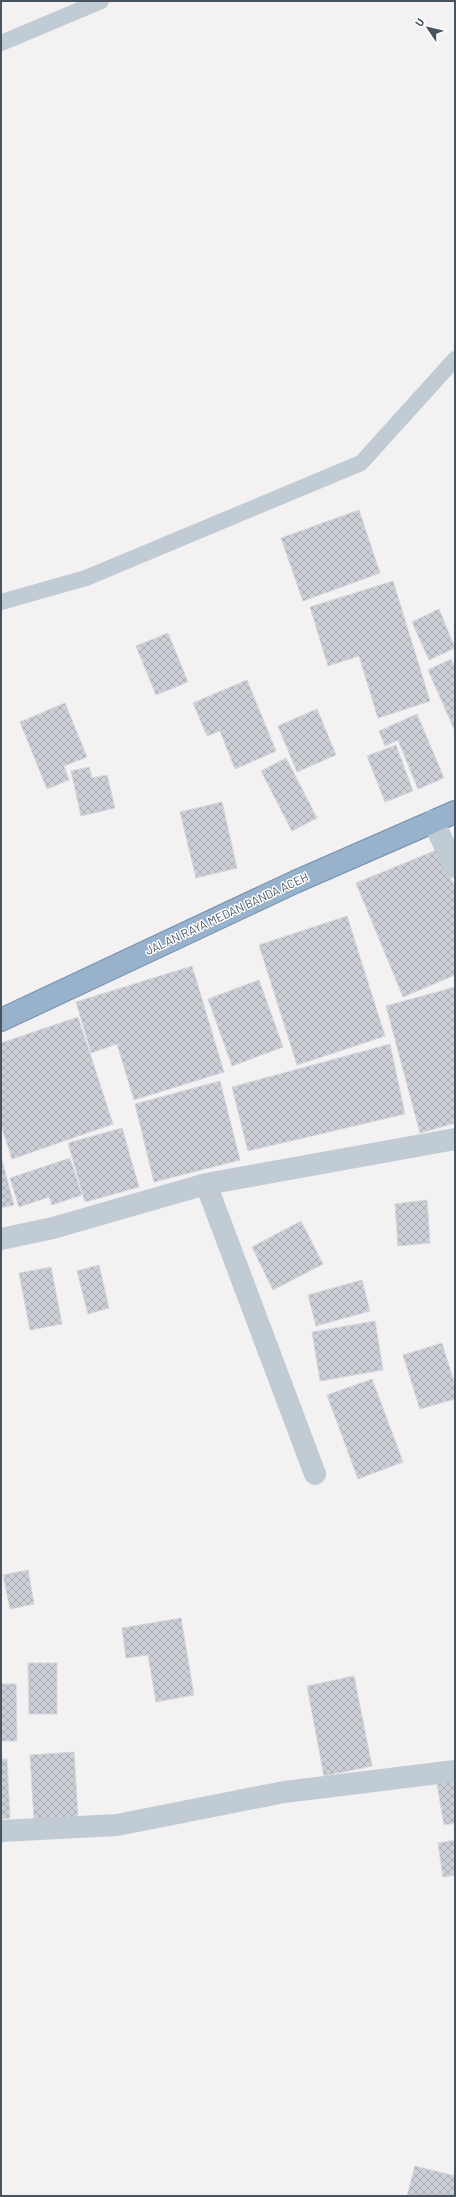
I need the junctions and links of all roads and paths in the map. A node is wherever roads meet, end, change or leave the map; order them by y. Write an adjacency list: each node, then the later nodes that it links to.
1 (101, 1): 2 (lane)
2 (2, 45)
3 (455, 359): 4 (lane)
4 (1, 602)
5 (455, 812): 6 (highway, JALAN RAYA MEDAN BANDA ACEH)
6 (433, 821): 7 (street); 8 (highway, JALAN RAYA MEDAN BANDA ACEH)
7 (455, 867)
8 (1, 1020)
9 (455, 1139): 10 (street)
10 (206, 1184): 11 (street); 12 (street)
11 (1, 1239)
12 (315, 1474)
13 (455, 1771): 14 (street)
14 (1, 1831)

